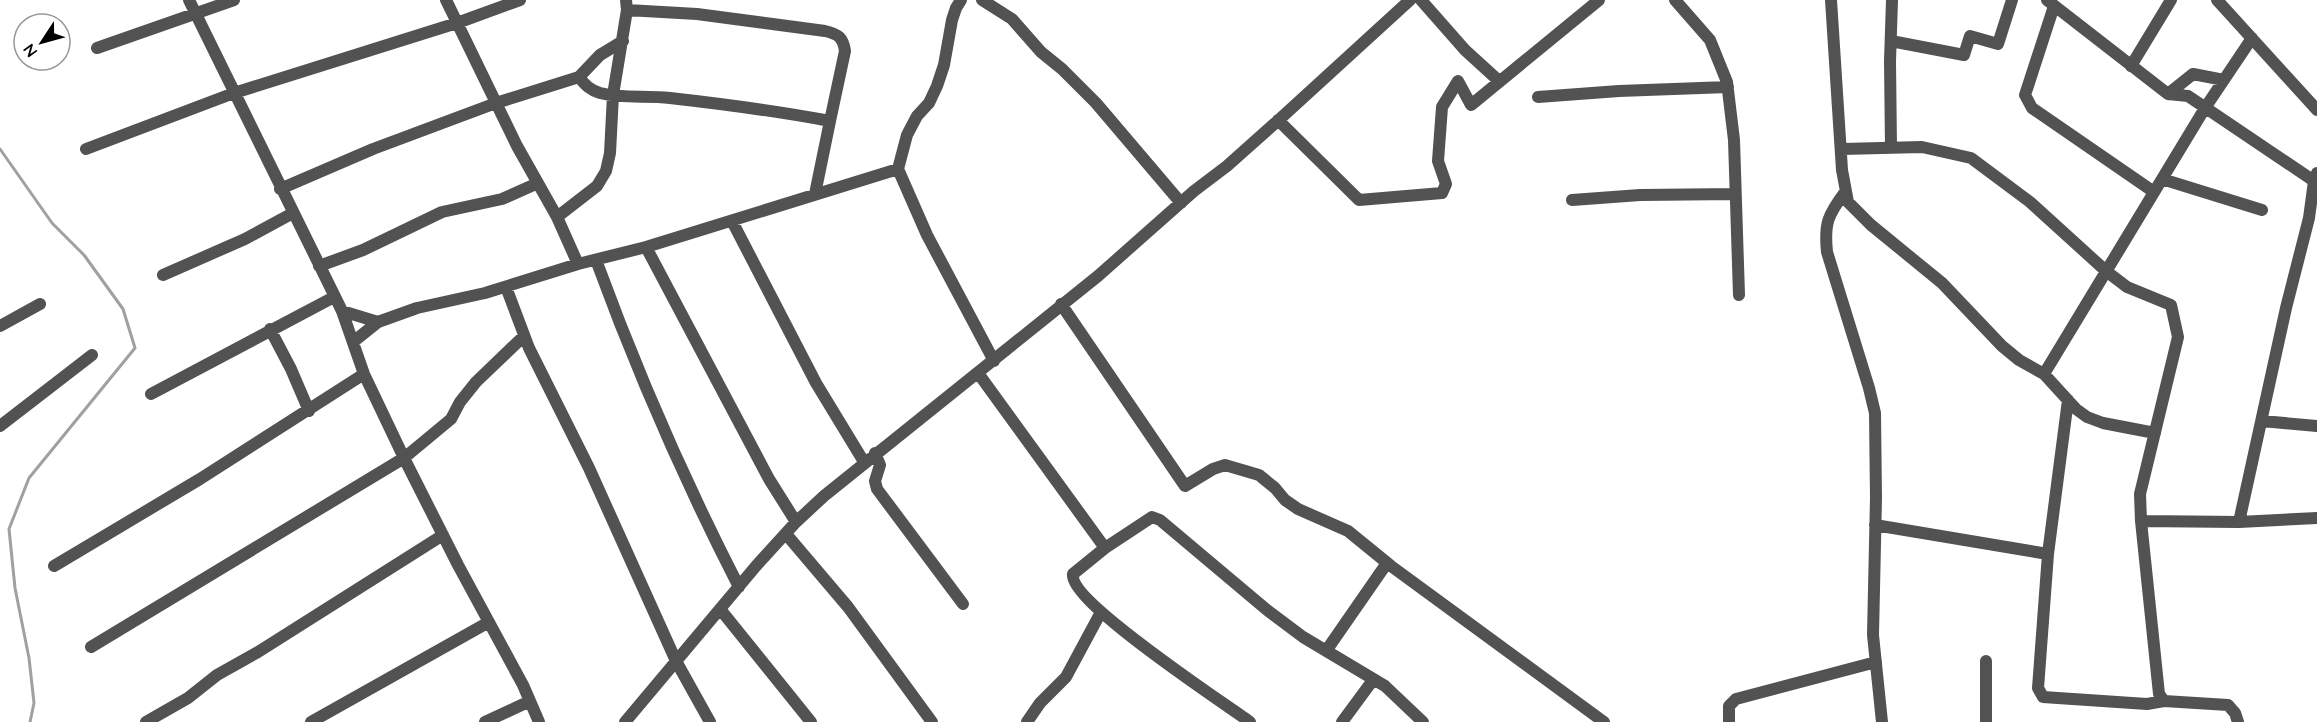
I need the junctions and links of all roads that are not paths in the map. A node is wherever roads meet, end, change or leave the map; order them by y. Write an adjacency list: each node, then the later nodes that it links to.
1 (189, 0): 18 (street)
2 (234, 0): 18 (street)
3 (446, 0): 19 (street)
4 (520, 0): 19 (street)
5 (961, 0): 41 (street)
6 (982, 0): 51 (street)
7 (1410, 0): 36 (street)
8 (1421, 0): 27 (street)
9 (1599, 0): 27 (street)
10 (1675, 0): 28 (street)
11 (1831, 0): 40 (street)
12 (1892, 0): 22 (street)
13 (2012, 0): 22 (street)
14 (2171, 0): 24 (street)
15 (2222, 2): 20 (street)
16 (2051, 3): 24 (street); 47 (street)
17 (626, 5): 21 (street); 37 (street)
18 (196, 12): 23 (street); 29 (street)
19 (457, 23): 29 (street); 33 (street)
20 (2252, 38): 26 (street); 35 (street)
21 (623, 41): 25 (street); 31 (street)
22 (1891, 41): 38 (street)
23 (97, 48)
24 (2131, 66): 30 (street)
25 (579, 77): 31 (street); 33 (street)
26 (2224, 80): 30 (street); 34 (street)
27 (1499, 81): 36 (street)
28 (1728, 87): 32 (street); 49 (street)
29 (234, 93): 39 (street); 45 (street)
30 (2168, 94): 34 (street)
31 (613, 95): 37 (street); 54 (street)
32 (1538, 97)
33 (496, 103): 44 (street); 45 (street)
34 (2205, 108): 42 (street); 43 (street)
35 (2317, 110)
36 (1278, 120): 51 (street)
37 (830, 121): 48 (street)
38 (1892, 148): 40 (street); 61 (street)
39 (86, 149)
40 (1842, 149): 46 (street)
41 (898, 169): 48 (street); 75 (street)
42 (2315, 177): 55 (street)
43 (2162, 179): 47 (street); 52 (street)
44 (538, 183): 54 (street); 60 (street)
45 (280, 189): 53 (street)
46 (1845, 192): 78 (street); 93 (street)
47 (2154, 192): 61 (street)
48 (815, 194): 56 (street)
49 (1735, 194): 50 (street); 64 (street)
50 (1572, 200)
51 (1181, 203): 67 (street)
52 (2262, 210)
53 (293, 213): 60 (street); 62 (street)
54 (558, 217): 59 (street)
55 (2313, 218): 82 (street)
56 (732, 222): 57 (street); 88 (street)
57 (646, 247): 58 (street); 91 (street)
58 (596, 260): 59 (street); 100 (street)
59 (578, 264): 63 (street)
60 (319, 266): 65 (street)
61 (2106, 271): 78 (street); 85 (street)
62 (163, 275)
63 (506, 287): 69 (street); 72 (street)
64 (1739, 295)
65 (334, 297): 68 (street); 71 (street)
66 (40, 304): 70 (street)
67 (1062, 304): 75 (street); 98 (street)
68 (342, 311): 69 (street); 73 (street)
69 (378, 322): 73 (street)
70 (0, 326)
71 (270, 329): 79 (street); 81 (street)
72 (524, 336): 87 (street); 107 (street)
73 (353, 342): 77 (street)
74 (92, 356): 83 (street)
75 (994, 361): 76 (street)
76 (978, 373): 86 (street); 96 (street)
77 (364, 374): 81 (street); 87 (street)
78 (2044, 374): 80 (street)
79 (151, 394)
80 (2068, 400): 85 (street); 97 (street)
81 (309, 411): 99 (street)
82 (2262, 421): 84 (street); 92 (street)
83 (0, 426)
84 (2317, 426)
85 (2155, 433): 90 (street)
86 (875, 453): 88 (street); 101 (street)
87 (404, 458): 95 (street); 105 (street)
88 (864, 462): 91 (street)
89 (2317, 518): 92 (street)
90 (2141, 521): 92 (street); 112 (street)
91 (796, 522): 94 (street)
92 (2239, 522)
93 (1875, 525): 97 (street); 109 (street)
94 (786, 534): 100 (street); 120 (street)
95 (443, 535): 104 (street); 113 (street)
96 (1105, 548): 103 (street); 106 (street)
97 (2048, 554): 112 (street)
98 (1387, 563): 106 (street); 125 (street)
99 (54, 566)
100 (739, 587): 102 (street)
101 (963, 604)
102 (720, 609): 107 (street); 119 (street)
103 (1101, 612): 121 (street); 122 (street)
104 (489, 622): 111 (street); 114 (street)
105 (91, 646)
106 (1326, 651): 110 (street)
107 (676, 661): 117 (street); 118 (street)
108 (1986, 661): 128 (street)
109 (1876, 662): 126 (street); 127 (street)
110 (1373, 680): 123 (street); 124 (street)
111 (530, 701): 115 (street); 116 (street)
112 (2164, 701): 129 (street)
113 (146, 722)
114 (311, 722)
115 (485, 722)
116 (539, 722)
117 (625, 722)
118 (710, 722)
119 (812, 722)
120 (932, 722)
121 (1027, 722)
122 (1250, 722)
123 (1342, 722)
124 (1423, 722)
125 (1604, 722)
126 (1729, 722)
127 (1882, 722)
128 (1986, 722)
129 (2238, 722)

